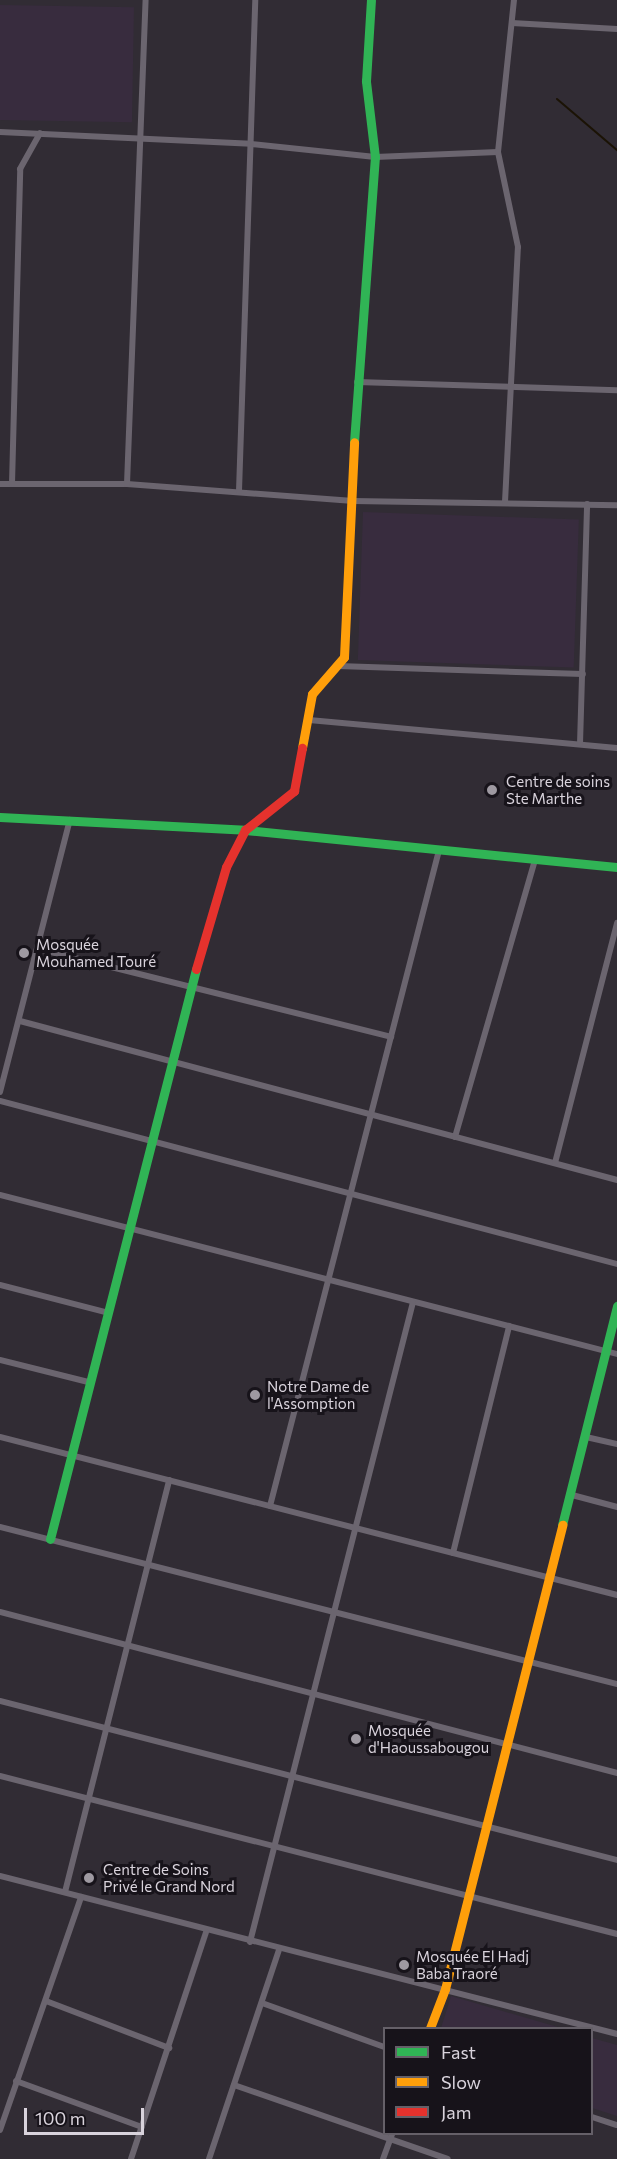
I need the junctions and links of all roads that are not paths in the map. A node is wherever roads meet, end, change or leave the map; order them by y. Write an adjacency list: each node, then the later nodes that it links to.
1 (146, 0): 9 (street)
2 (255, 0): 10 (street)
3 (370, 0): 12 (street)
4 (514, 0): 5 (street)
5 (512, 23): 6 (street); 11 (street)
6 (617, 29)
7 (0, 132): 8 (street)
8 (40, 133): 9 (street); 17 (street)
9 (140, 140): 10 (street); 18 (street)
10 (251, 144): 12 (street); 19 (street)
11 (498, 152): 12 (street); 14 (street)
12 (375, 157): 13 (street)
13 (357, 382): 14 (street); 20 (street)
14 (509, 386): 15 (street); 21 (street)
15 (617, 390)
16 (0, 484): 17 (street)
17 (12, 484): 18 (street)
18 (127, 484): 19 (street)
19 (239, 491): 20 (street)
20 (353, 501): 21 (street); 24 (street)
21 (505, 502): 22 (street)
22 (587, 504): 23 (street); 25 (street)
23 (617, 505)
24 (338, 666): 25 (street); 26 (street)
25 (583, 674): 27 (street)
26 (309, 720): 27 (street); 31 (street)
27 (580, 744): 28 (street)
28 (617, 748)
29 (0, 817): 30 (street)
30 (70, 820): 31 (street); 36 (street)
31 (245, 830): 32 (street); 37 (street)
32 (439, 850): 33 (street); 39 (street)
33 (535, 860): 34 (street); 44 (street)
34 (617, 867)
35 (617, 923): 46 (street)
36 (39, 949): 37 (street); 38 (street)
37 (189, 988): 39 (street); 40 (street)
38 (20, 1021): 40 (street); 41 (street)
39 (391, 1037): 43 (street)
40 (170, 1062): 43 (street); 45 (street)
41 (0, 1092)
42 (0, 1101): 45 (street)
43 (371, 1114): 44 (street); 48 (street)
44 (455, 1137): 46 (street)
45 (150, 1140): 48 (street); 50 (street)
46 (555, 1163): 47 (street)
47 (617, 1180)
48 (351, 1194): 51 (street); 52 (street)
49 (0, 1195): 50 (street)
50 (127, 1227): 52 (street); 56 (street)
51 (617, 1264)
52 (329, 1279): 54 (street); 67 (street)
53 (0, 1285): 56 (street)
54 (413, 1302): 57 (street); 70 (street)
55 (617, 1306): 58 (street)
56 (105, 1312): 60 (street)
57 (509, 1326): 58 (street); 72 (street)
58 (612, 1353): 62 (street)
59 (0, 1360): 60 (street)
60 (88, 1382): 64 (street)
61 (0, 1437): 64 (street)
62 (586, 1437): 63 (street); 66 (street)
63 (617, 1444)
64 (70, 1455): 65 (street); 71 (street)
65 (169, 1480): 67 (street); 73 (street)
66 (572, 1495): 68 (street); 74 (street)
67 (270, 1506): 70 (street)
68 (617, 1507)
69 (0, 1527): 71 (street)
70 (360, 1529): 72 (street); 77 (street)
71 (50, 1539): 73 (street)
72 (453, 1553): 74 (street)
73 (148, 1565): 77 (street); 78 (street)
74 (549, 1577): 75 (street); 79 (street)
75 (617, 1595)
76 (0, 1612): 78 (street)
77 (337, 1614): 79 (street); 81 (street)
78 (128, 1645): 81 (street); 83 (street)
79 (527, 1660): 80 (street); 84 (street)
80 (617, 1684)
81 (316, 1694): 84 (street); 87 (street)
82 (0, 1701): 83 (street)
83 (106, 1728): 87 (street); 88 (street)
84 (507, 1744): 85 (street); 89 (street)
85 (617, 1773)
86 (0, 1776): 88 (street)
87 (294, 1776): 89 (street); 90 (street)
88 (89, 1799): 90 (street); 93 (street)
89 (484, 1826): 91 (street); 94 (street)
90 (276, 1847): 94 (street); 98 (street)
91 (617, 1860)
92 (0, 1876): 93 (street)
93 (65, 1892): 95 (street)
94 (467, 1896): 97 (street); 100 (street)
95 (81, 1897): 96 (street); 101 (street)
96 (206, 1932): 98 (street); 108 (street)
97 (617, 1934)
98 (250, 1942): 99 (street)
99 (279, 1950): 100 (street); 102 (street)
100 (445, 1989): 103 (street); 104 (street)
101 (46, 2001): 108 (street); 109 (street)
102 (262, 2003): 107 (street); 110 (street)
103 (430, 2027)
104 (590, 2027)
105 (593, 2028): 106 (street)
106 (617, 2034)
107 (383, 2047)
108 (169, 2048): 113 (street)
109 (16, 2081): 113 (street); 114 (street)
110 (234, 2085): 115 (street); 118 (street)
111 (593, 2118): 112 (street)
112 (617, 2125)
113 (142, 2127): 117 (street)
114 (0, 2130)
115 (383, 2133)
116 (391, 2136): 119 (street); 120 (street)
117 (131, 2159)
118 (209, 2159)
119 (383, 2159)
120 (448, 2159)

